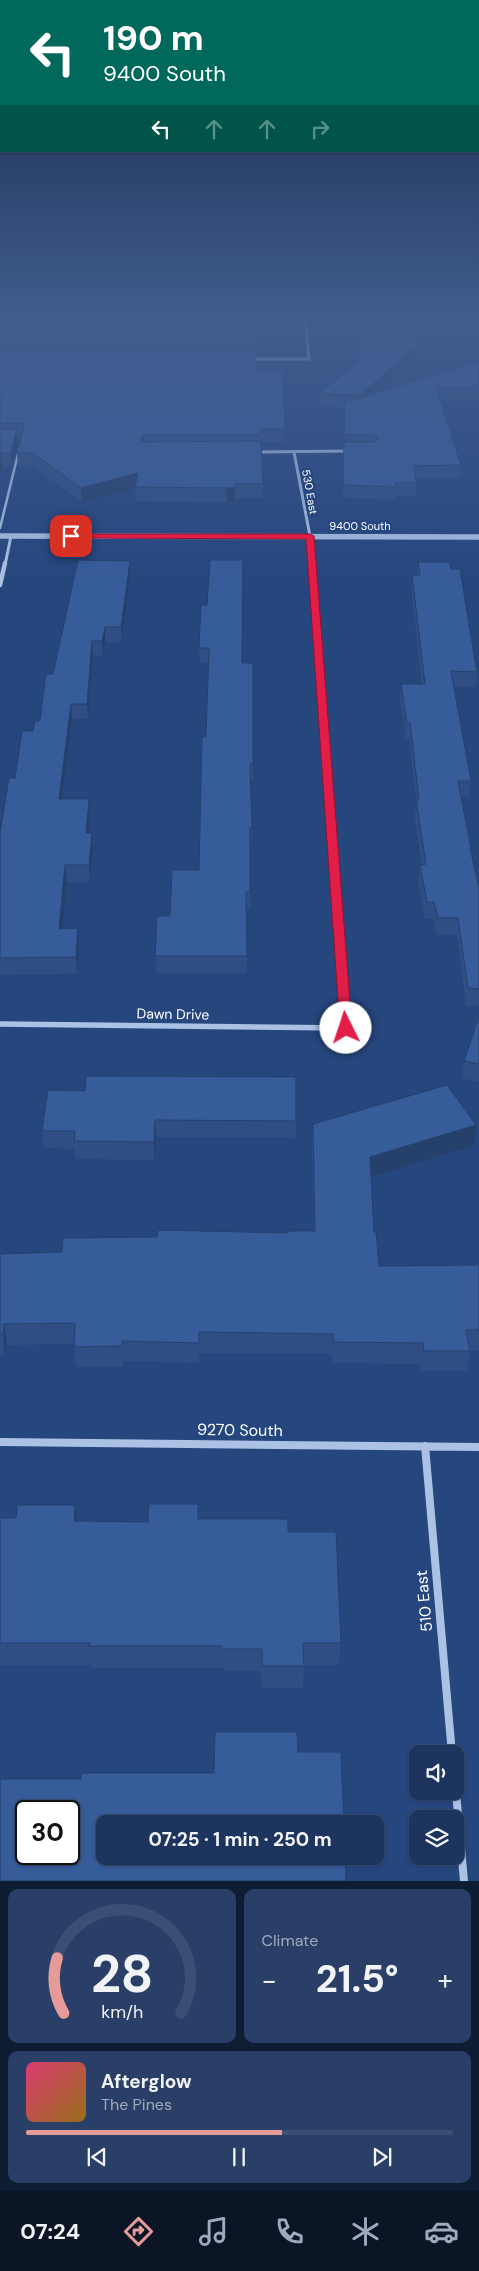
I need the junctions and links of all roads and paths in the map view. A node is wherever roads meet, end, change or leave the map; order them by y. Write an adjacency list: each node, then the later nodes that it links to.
1 (20, 448): 5 (lane)
2 (354, 451): 4 (street)
3 (247, 452): 4 (street)
4 (294, 452): 8 (street, 530 East)
5 (0, 528)
6 (0, 536): 7 (street, 9400 South)
7 (11, 536): 8 (street, 9400 South); 10 (street)
8 (310, 536): 9 (street, 9400 South); 12 (street, 530 East)
9 (479, 537)
10 (0, 584)
11 (0, 1024): 12 (street, Dawn Drive)
12 (346, 1028)
13 (0, 1442): 14 (street, 9270 South)
14 (425, 1446): 15 (street, 9270 South); 16 (street, 510 East)
15 (479, 1447)
16 (451, 1745)
17 (457, 1800): 18 (street)
18 (464, 1881)

